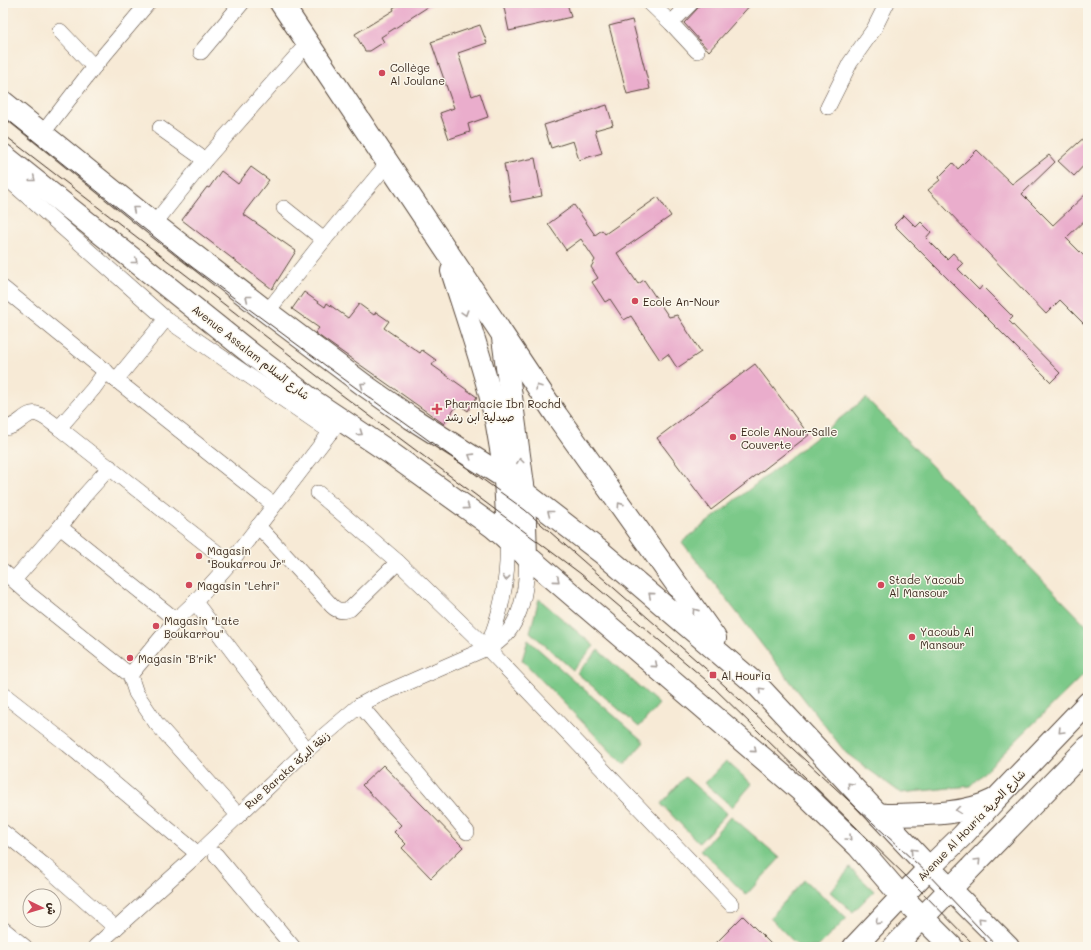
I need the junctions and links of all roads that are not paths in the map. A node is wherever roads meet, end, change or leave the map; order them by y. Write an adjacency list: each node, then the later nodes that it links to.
1 (148, 3): 12 (street)
2 (242, 3): 11 (street)
3 (281, 3): 9 (main road)
4 (650, 3): 7 (street)
5 (691, 3): 7 (street)
6 (887, 3): 14 (street)
7 (671, 23): 10 (street)
8 (60, 31): 12 (street)
9 (307, 44): 17 (street); 19 (main road)
10 (697, 51)
11 (201, 52)
12 (94, 67): 16 (street)
13 (3, 102): 16 (main road)
14 (828, 107)
15 (160, 128): 17 (street)
16 (42, 134): 21 (main road, one-way to 16)
17 (205, 160): 21 (street)
18 (4, 162): 26 (street); 29 (main road, Avenue Assalam شارع السلام, one-way to 29)
19 (388, 163): 22 (street); 23 (main road)
20 (284, 208): 22 (street)
21 (154, 224): 25 (main road, one-way to 21)
22 (324, 240): 25 (street)
23 (445, 249): 27 (main road); 33 (main road, one-way to 33)
24 (3, 288): 28 (street)
25 (267, 312): 33 (main road, one-way to 25)
26 (166, 319): 28 (street); 29 (street)
27 (502, 333): 34 (main road, one-way to 27); 47 (main road, one-way to 27)
28 (111, 376): 31 (street); 36 (street)
29 (336, 426): 36 (street); 39 (main road, Avenue Assalam شارع السلام, one-way to 39)
30 (3, 428): 31 (street)
31 (59, 428): 32 (street)
32 (110, 467): 38 (street); 42 (street)
33 (504, 477): 34 (main road); 39 (main road)
34 (524, 492): 40 (main road); 47 (main road, one-way to 34)
35 (318, 493): 41 (street)
36 (274, 505): 37 (street)
37 (258, 526): 41 (street); 42 (street)
38 (60, 527): 43 (street); 45 (street)
39 (507, 539): 40 (main road, Avenue Assalam شارع السلام); 46 (street, one-way to 46)
40 (526, 556): 46 (street, Rue Baraka زنقة البركة); 63 (main road, Avenue Assalam شارع السلام, one-way to 63)
41 (398, 562): 46 (street)
42 (230, 563): 44 (street)
43 (9, 576): 48 (street)
44 (195, 602): 45 (street); 53 (street)
45 (176, 620): 48 (street)
46 (487, 648): 51 (street, Rue Baraka زنقة البركة); 64 (street)
47 (734, 666): 55 (main road, one-way to 47)
48 (130, 676): 56 (street)
49 (3, 694): 59 (street)
50 (1088, 703): 54 (main road, Avenue Al Houria شارع الحرية, one-way to 54)
51 (360, 705): 53 (street, Rue Baraka زنقة البركة); 58 (street)
52 (1088, 747): 62 (main road, one-way to 52)
53 (307, 750): 56 (street, Rue Baraka زنقة البركة)
54 (995, 800): 55 (main road, one-way to 55); 61 (main road, Avenue Al Houria شارع الحرية)
55 (878, 814): 61 (main road, one-way to 55)
56 (238, 815): 59 (street, Rue Baraka زنقة البركة)
57 (3, 832): 66 (street)
58 (467, 832)
59 (198, 854): 66 (street, Rue Baraka زنقة البركة)
60 (216, 855): 70 (street)
61 (929, 868): 62 (main road); 63 (main road, Avenue Al Houria شارع الحرية)
62 (950, 889): 65 (main road); 74 (main road, one-way to 62)
63 (902, 897): 65 (main road, Avenue Assalam شارع السلام); 71 (main road, Avenue Al Houria شارع الحرية, one-way to 71)
64 (731, 904)
65 (922, 918): 72 (main road); 73 (main road, Avenue Assalam شارع السلام)
66 (116, 928): 69 (street, Rue Baraka زنقة البركة)
67 (3, 929): 68 (street)
68 (25, 947)
69 (95, 947)
70 (293, 947)
71 (854, 947)
72 (894, 947)
73 (952, 947)
74 (1008, 947)

